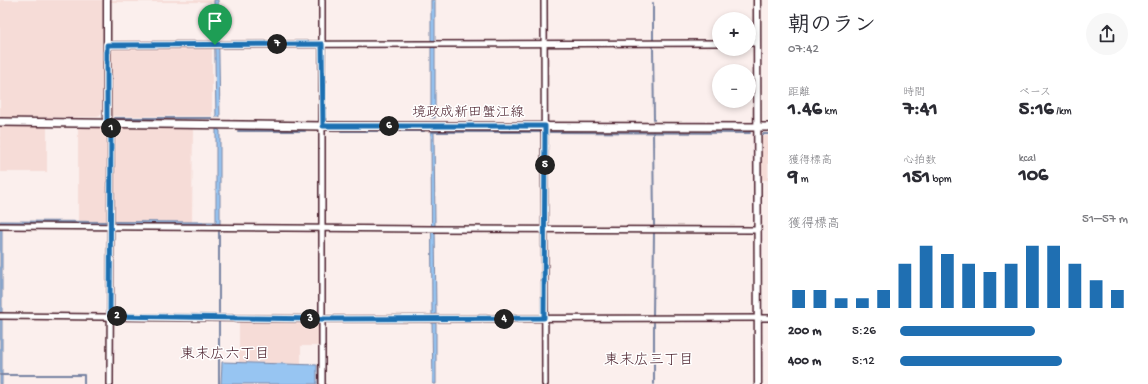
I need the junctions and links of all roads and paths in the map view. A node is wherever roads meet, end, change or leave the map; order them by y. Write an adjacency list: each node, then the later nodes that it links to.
1 (107, 0): 9 (street)
2 (322, 0): 5 (street)
3 (544, 0): 6 (street)
4 (757, 0): 8 (street)
5 (322, 44): 6 (street); 9 (street); 12 (street)
6 (544, 44): 7 (street); 13 (street)
7 (712, 44)
8 (757, 44): 14 (street)
9 (107, 45): 11 (street)
10 (0, 122): 11 (main road, 境政成新田蟹江線)
11 (109, 123): 12 (main road, 境政成新田蟹江線); 16 (street)
12 (323, 126): 13 (main road, 境政成新田蟹江線); 18 (street)
13 (545, 126): 14 (main road, 境政成新田蟹江線); 19 (street)
14 (756, 127): 15 (main road, 境政成新田蟹江線); 20 (street)
15 (768, 127)
16 (110, 224): 17 (street); 18 (street); 22 (street)
17 (0, 226)
18 (323, 229): 19 (street); 26 (street)
19 (545, 229): 20 (street); 23 (street)
20 (757, 230): 24 (street)
21 (1, 316): 22 (street)
22 (110, 316): 26 (street); 27 (street)
23 (544, 318): 24 (street); 26 (street); 29 (street)
24 (758, 318): 25 (street); 30 (street)
25 (768, 318)
26 (322, 319): 28 (street)
27 (110, 384)
28 (322, 384)
29 (545, 384)
30 (758, 384)

